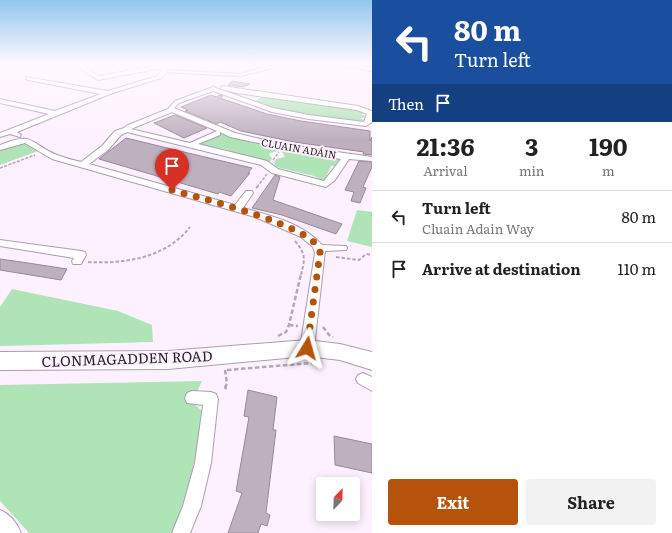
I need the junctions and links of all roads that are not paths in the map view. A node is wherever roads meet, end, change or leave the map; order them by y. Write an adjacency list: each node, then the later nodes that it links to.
1 (86, 89): 4 (street)
2 (121, 89): 4 (street)
3 (228, 89): 5 (street)
4 (108, 93): 9 (street)
5 (260, 95): 7 (street); 7 (street)
6 (0, 101): 9 (street)
7 (248, 102): 8 (street)
8 (172, 110): 10 (street); 17 (street, CLUAIN ADÁIN)
9 (56, 112): 11 (street)
10 (127, 130): 15 (street, CLUAIN ADÁIN); 19 (street)
11 (10, 132): 13 (street); 14 (street)
12 (217, 133): 15 (street)
13 (0, 135)
14 (24, 140): 16 (street); 19 (street)
15 (191, 145): 17 (street, CLUAIN ADÁIN)
16 (0, 148)
17 (344, 156): 18 (street)
18 (372, 159)
19 (82, 165): 21 (street)
20 (249, 193): 21 (street)
21 (237, 209): 23 (street)
22 (0, 243): 25 (street)
23 (319, 248): 24 (street); 26 (street)
24 (342, 248)
25 (77, 261)
26 (307, 348): 27 (street, CLONMAGADDEN ROAD); 28 (street, CLONMAGADDEN ROAD)
27 (0, 361)
28 (372, 361)
29 (192, 398): 32 (street)
30 (0, 519): 31 (street)
31 (12, 533)
32 (181, 533)

